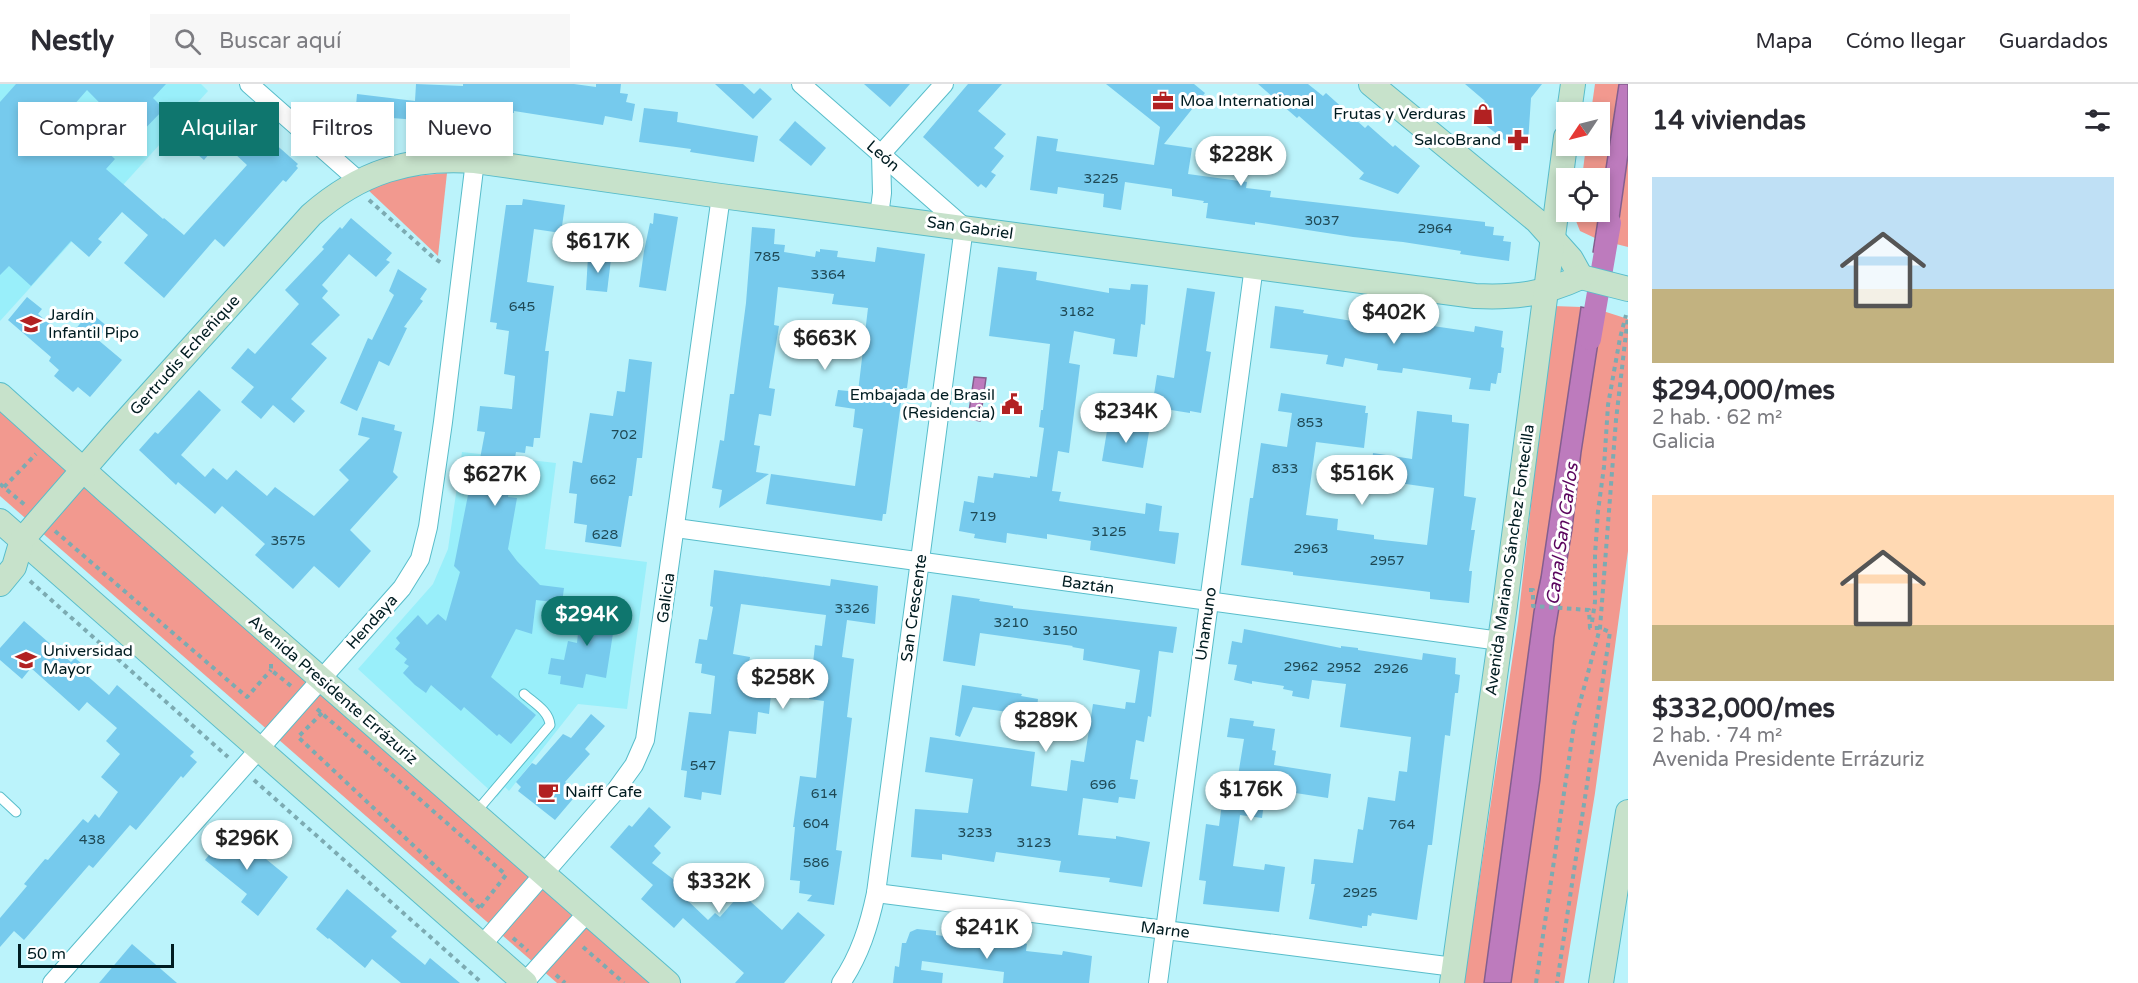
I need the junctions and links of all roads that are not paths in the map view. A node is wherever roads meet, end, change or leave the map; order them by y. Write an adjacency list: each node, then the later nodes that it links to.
1 (944, 84): 7 (street)
2 (1371, 84): 14 (street)
3 (1573, 84): 6 (street)
4 (804, 85): 7 (street, León)
5 (254, 86): 10 (street)
6 (1570, 102)
7 (881, 154): 12 (street); 13 (street, León)
8 (1563, 156): 14 (street, Avenida Mariano Sánchez Fontecilla)
9 (475, 160): 10 (street, San Gabriel); 11 (street, San Gabriel); 27 (street, Hendaya)
10 (361, 188): 19 (street, Gertrudis Echeñique)
11 (721, 196): 12 (street, San Gabriel); 21 (street, Galicia)
12 (879, 216): 13 (street, San Gabriel)
13 (964, 227): 15 (street, San Gabriel); 23 (street, San Crescente)
14 (1552, 236): 16 (street); 17 (street, Avenida Mariano Sánchez Fontecilla)
15 (1254, 266): 17 (street, San Gabriel); 25 (street, Unamuno)
16 (1601, 282): 17 (street, San Gabriel)
17 (1546, 291): 26 (street, Avenida Mariano Sánchez Fontecilla)
18 (0, 394): 19 (street, Avenida Presidente Errázuriz)
19 (83, 470): 22 (street, Gertrudis Echeñique); 27 (street, Avenida Presidente Errázuriz)
20 (0, 521): 22 (street)
21 (676, 528): 23 (street, Baztán); 34 (street, Galicia)
22 (11, 544): 24 (street, Gertrudis Echeñique); 29 (street)
23 (920, 562): 25 (street, Baztán); 35 (street, San Crescente)
24 (0, 584)
25 (1209, 601): 26 (street, Baztán); 37 (street, Unamuno)
26 (1500, 641): 39 (street, Avenida Mariano Sánchez Fontecilla)
27 (321, 679): 29 (street, Hendaya); 33 (street, Avenida Presidente Errázuriz)
28 (524, 694): 33 (lane)
29 (259, 748): 38 (street); 40 (street, Hendaya)
30 (0, 797): 31 (lane)
31 (16, 812)
32 (1628, 812): 45 (street)
33 (474, 814): 34 (street, Avenida Presidente Errázuriz)
34 (543, 875): 36 (street, Avenida Presidente Errázuriz); 38 (street, Galicia)
35 (876, 892): 37 (street, Marne); 43 (street, San Crescente)
36 (587, 913): 41 (street); 42 (street, Avenida Presidente Errázuriz)
37 (1165, 930): 39 (street, Marne); 44 (street, Unamuno)
38 (482, 945): 41 (street)
39 (1453, 975)
40 (52, 983)
41 (525, 983)
42 (668, 983)
43 (841, 983)
44 (1158, 983)
45 (1601, 983)

